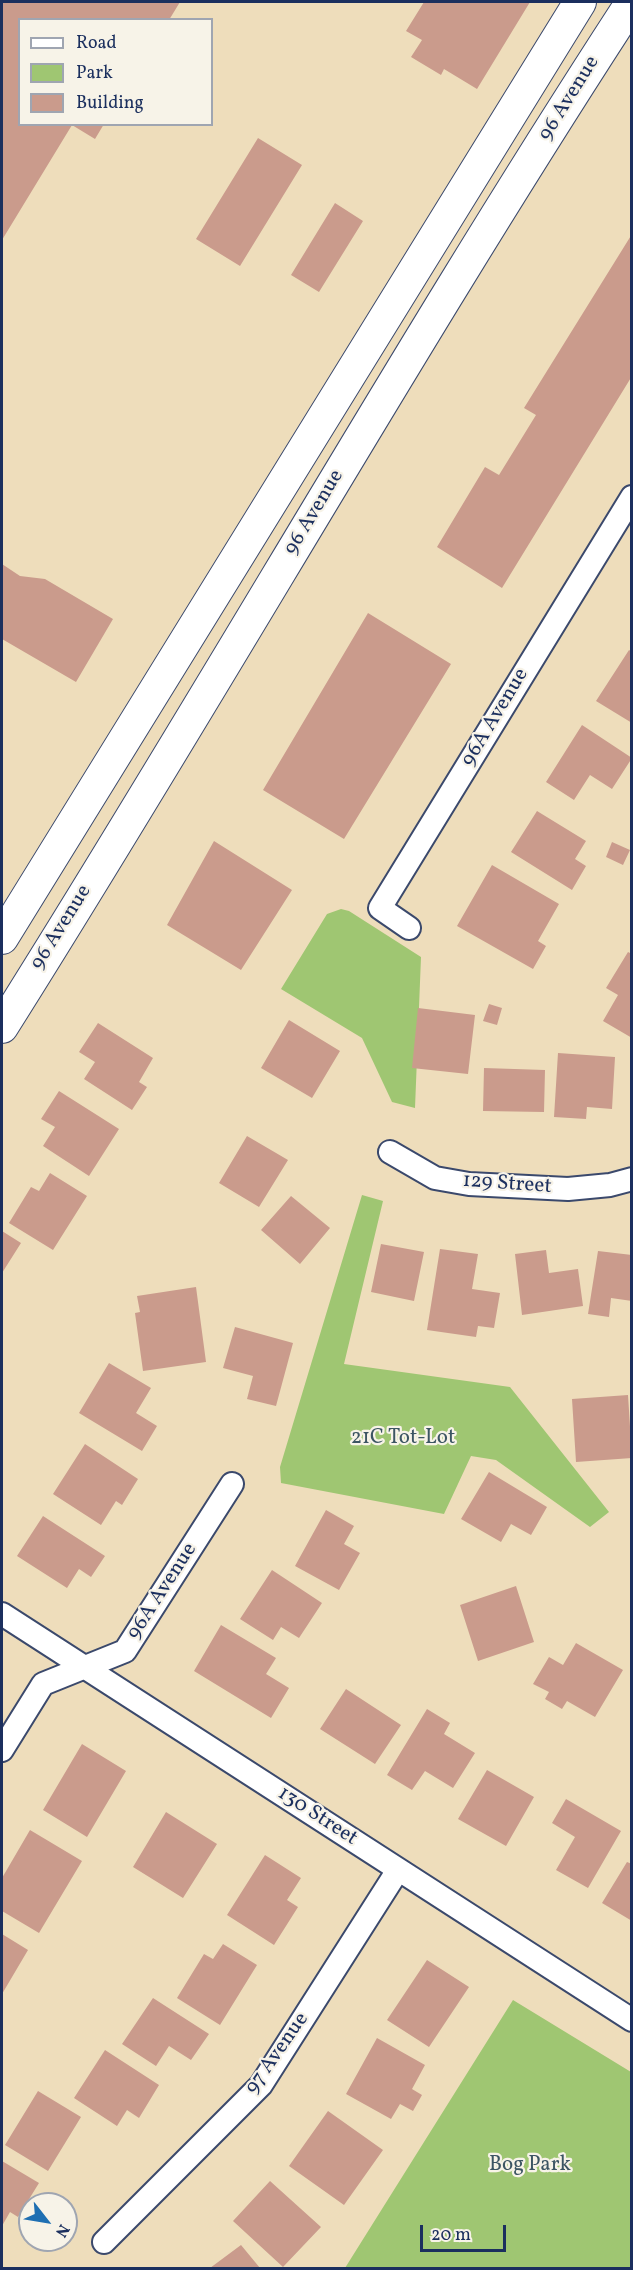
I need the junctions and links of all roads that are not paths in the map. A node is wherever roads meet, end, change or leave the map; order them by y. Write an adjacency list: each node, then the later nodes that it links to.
1 (580, 2): 3 (main road, 96 Avenue)
2 (632, 2): 5 (main road, 96 Avenue)
3 (328, 412): 5 (main road); 6 (main road, 96 Avenue)
4 (632, 497): 8 (street, 96A Avenue)
5 (318, 508): 7 (main road, 96 Avenue)
6 (242, 552): 7 (main road); 9 (main road, 96 Avenue)
7 (247, 629): 10 (main road, 96 Avenue)
8 (409, 928)
9 (2, 938)
10 (2, 1027)
11 (390, 1152): 12 (street, 129 Street)
12 (632, 1179)
13 (232, 1484): 15 (street, 96A Avenue)
14 (2, 1614): 15 (street, 130 Street)
15 (85, 1668): 16 (street, 96A Avenue); 17 (street, 130 Street)
16 (2, 1750)
17 (399, 1870): 18 (street, 130 Street); 19 (street, 97 Avenue)
18 (632, 2020)
19 (104, 2242)

